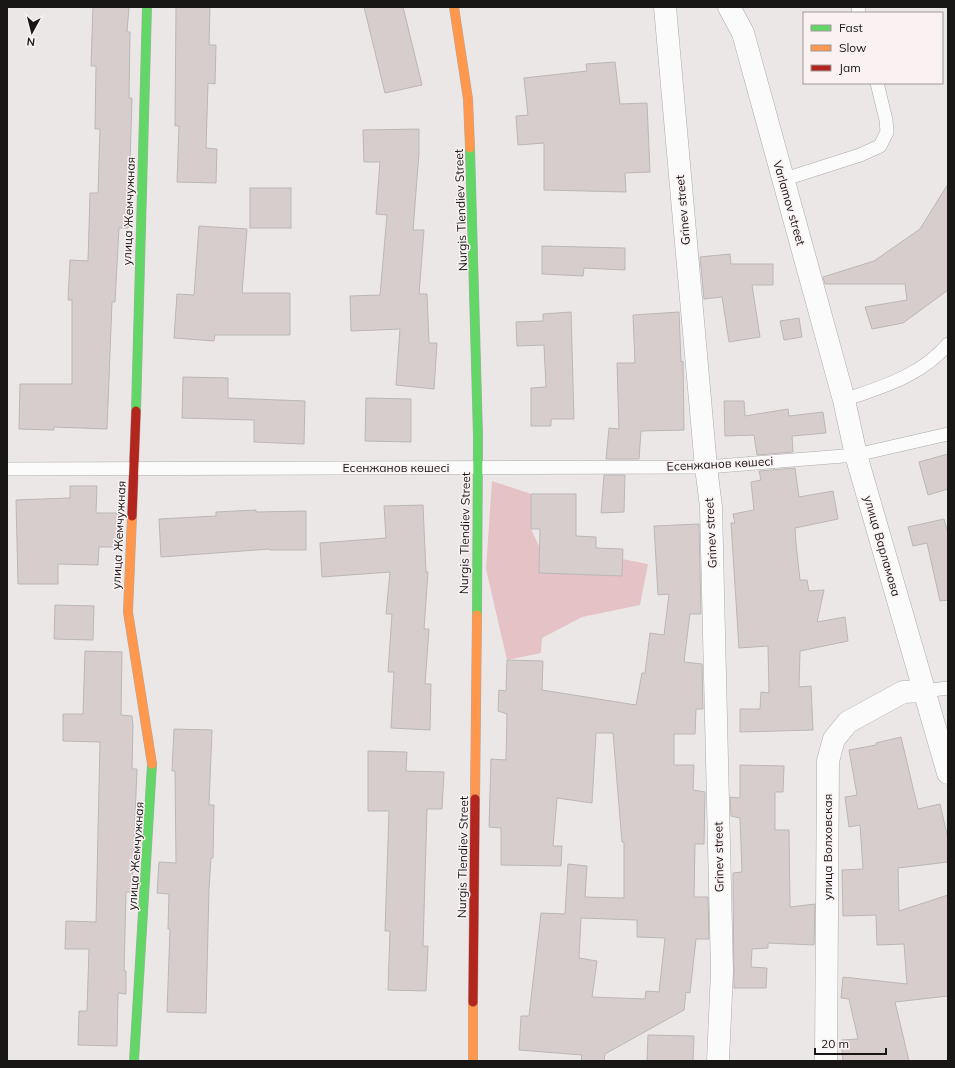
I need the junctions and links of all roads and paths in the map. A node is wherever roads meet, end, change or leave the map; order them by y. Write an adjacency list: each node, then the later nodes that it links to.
1 (147, 7): 14 (street, улица Жемчужная)
2 (454, 7): 11 (street, Nurgis Tlendiev Street)
3 (665, 7): 12 (street, Grinev street)
4 (729, 7): 6 (street, Varlamov street)
5 (877, 84): 6 (lane)
6 (782, 180): 8 (street, Varlamov street)
7 (948, 344): 8 (lane)
8 (844, 400): 10 (street, улица Варламова)
9 (948, 434): 10 (lane, Есенжанов көшесі)
10 (856, 455): 12 (lane, Есенжанов көшесі); 16 (street, улица Варламова)
11 (478, 467): 12 (lane, Есенжанов көшесі); 14 (lane, Есенжанов көшесі); 19 (street, Nurgis Tlendiev Street)
12 (706, 467): 20 (street, Grinev street)
13 (7, 469): 14 (lane, Есенжанов көшесі)
14 (134, 470): 18 (street, улица Жемчужная)
15 (948, 688): 16 (lane)
16 (924, 691): 17 (street); 21 (street, улица Волховская)
17 (948, 773)
18 (134, 1061)
19 (473, 1061)
20 (718, 1061)
21 (826, 1061)

